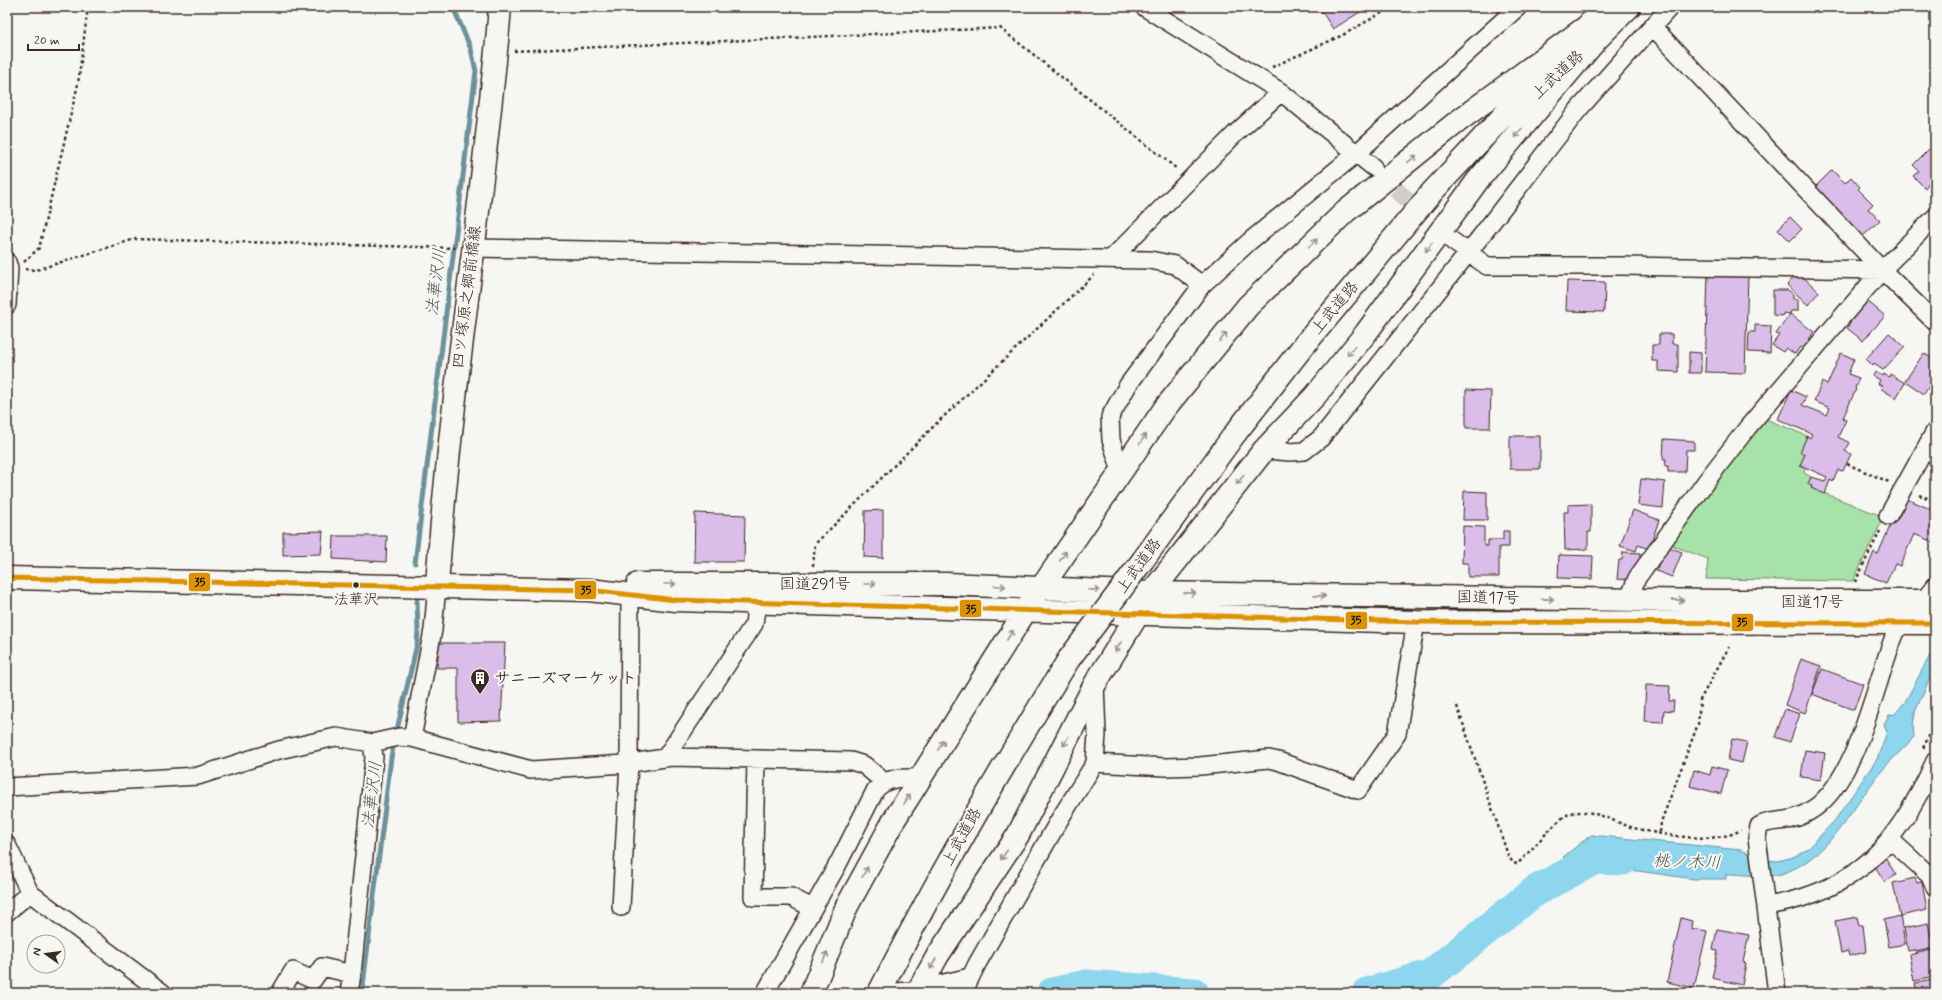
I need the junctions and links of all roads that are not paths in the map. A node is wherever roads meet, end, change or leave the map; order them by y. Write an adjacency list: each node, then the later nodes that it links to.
1 (500, 7): 14 (main road, 四ツ塚原之郷前橋線)
2 (1144, 7): 9 (street)
3 (1518, 7): 10 (street)
4 (1605, 7): 8 (main road, 上武道路)
5 (1628, 7): 8 (main road, 上武道路)
6 (1670, 7): 7 (street)
7 (1652, 26): 15 (street); 18 (street)
8 (1592, 33): 23 (main road, one-way to 23); 24 (main road, one-way to 8); 63 (main road, 上武道路, bridge)
9 (1280, 92): 10 (street); 16 (street)
10 (1357, 153): 11 (street); 19 (street)
11 (1373, 168)
12 (1935, 217): 18 (street)
13 (1451, 240): 15 (street)
14 (474, 248): 16 (street); 27 (main road, 四ツ塚原之郷前橋線)
15 (1468, 254): 18 (street); 23 (street)
16 (1112, 258): 19 (street)
17 (8, 265): 20 (street)
18 (1882, 270): 21 (street); 33 (street)
19 (1202, 285): 24 (street)
20 (7, 305)
21 (1935, 322)
22 (1935, 431): 25 (street)
23 (1264, 450): 30 (main road, one-way to 30)
24 (1121, 471): 28 (main road, one-way to 24)
25 (1888, 516)
26 (7, 578): 27 (main road, 国道291号)
27 (437, 586): 29 (main road, 国道291号); 41 (street)
28 (1042, 588): 29 (main road, 国道291号, one-way to 28); 30 (main road, 国道17号, one-way to 30); 35 (main road)
29 (589, 590): 31 (main road, 国道291号)
30 (1151, 593): 33 (main road, 国道17号, one-way to 33); 36 (main road)
31 (630, 595): 34 (main road, 国道291号); 46 (street)
32 (1931, 596): 33 (main road, 国道17号, one-way to 32); 38 (street)
33 (1633, 600)
34 (756, 602): 35 (main road, 国道291号); 44 (street)
35 (1026, 610): 36 (main road, 国道291号); 48 (main road, one-way to 35)
36 (1138, 614): 37 (main road, 国道17号); 40 (main road, one-way to 40)
37 (1416, 622): 38 (main road, 国道17号); 47 (street)
38 (1901, 623): 39 (main road, 国道17号); 55 (street)
39 (1934, 623)
40 (1095, 684): 47 (street); 61 (main road, one-way to 61)
41 (412, 738): 42 (street); 46 (street)
42 (372, 743): 50 (street); 59 (street)
43 (1928, 757): 51 (street)
44 (665, 758): 45 (street); 46 (street)
45 (756, 759): 49 (street); 57 (street)
46 (630, 763): 56 (street)
47 (1095, 763): 60 (street)
48 (921, 778): 49 (street); 67 (main road, one-way to 48)
49 (883, 782): 57 (street)
50 (7, 787)
51 (1891, 840): 53 (street); 55 (street)
52 (7, 845): 54 (street)
53 (1934, 880)
54 (30, 892): 58 (street); 64 (street)
55 (1766, 906): 68 (street)
56 (621, 907)
57 (812, 908): 62 (street)
58 (7, 912)
59 (352, 974): 65 (street); 66 (street)
60 (966, 987): 61 (street)
61 (919, 990): 63 (street)
62 (769, 992)
63 (887, 992)
64 (163, 993)
65 (280, 993)
66 (349, 993)
67 (811, 993)
68 (1777, 993)

